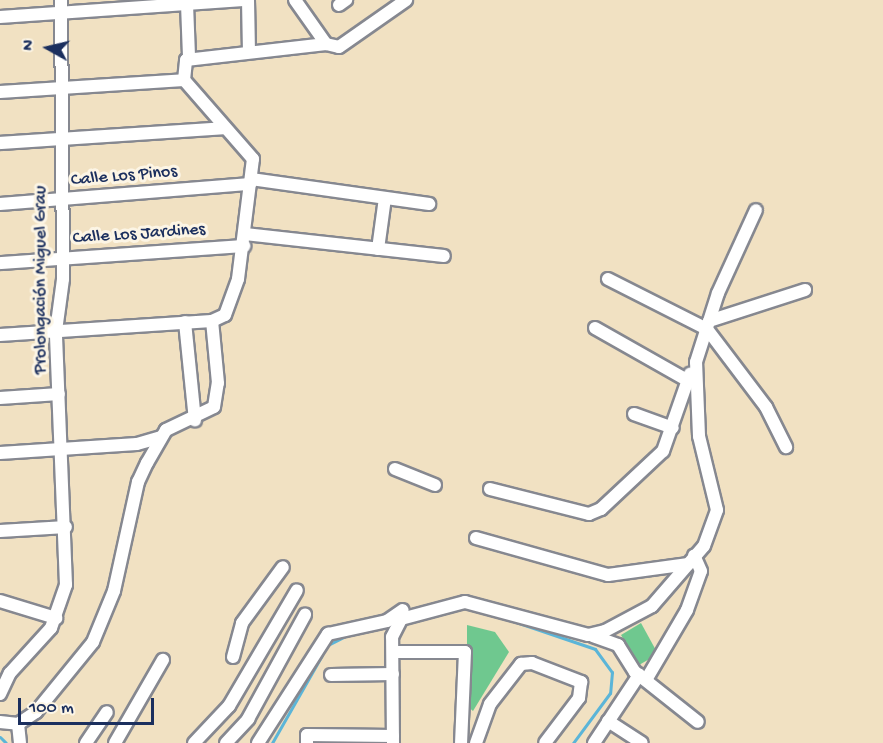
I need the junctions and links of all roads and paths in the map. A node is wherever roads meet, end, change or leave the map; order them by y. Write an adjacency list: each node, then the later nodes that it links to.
1 (243, 0): 5 (street)
2 (248, 0): 9 (street)
3 (295, 0): 8 (street)
4 (406, 0): 8 (street)
5 (187, 4): 6 (street); 10 (street)
6 (61, 6): 7 (street); 12 (street, Prolongación Miguel Grau)
7 (0, 17)
8 (326, 44): 9 (street)
9 (249, 51): 10 (street)
10 (189, 56): 11 (street)
11 (184, 80): 12 (street); 14 (street)
12 (60, 89): 13 (street); 15 (street, Prolongación Miguel Grau)
13 (0, 92)
14 (225, 128): 15 (street); 17 (street)
15 (60, 139): 16 (street); 19 (street, Prolongación Miguel Grau)
16 (0, 143)
17 (251, 182): 18 (street, Calle Los Pinos); 19 (street, Calle Los Pinos); 23 (street)
18 (385, 198): 21 (street, Calle Los Pinos); 24 (street)
19 (60, 200): 20 (street, Calle Los Pinos); 26 (street, Prolongación Miguel Grau)
20 (0, 204)
21 (429, 204)
22 (756, 210): 32 (street)
23 (244, 240): 24 (street, Calle Los Jardines); 26 (street, Calle Los Jardines); 30 (street)
24 (378, 249): 25 (street, Calle Los Jardines)
25 (444, 255)
26 (63, 259): 27 (street, Calle Los Jardines); 34 (street, Prolongación Miguel Grau)
27 (0, 263)
28 (608, 279): 32 (street)
29 (805, 290): 32 (street)
30 (212, 321): 31 (street); 41 (street)
31 (185, 322): 34 (street); 41 (street)
32 (708, 325): 36 (street); 44 (street)
33 (595, 328): 37 (street)
34 (56, 331): 35 (street); 38 (street, Prolongación Miguel Grau)
35 (0, 335)
36 (696, 362): 37 (street); 53 (street)
37 (687, 380): 42 (street)
38 (59, 394): 39 (street); 45 (street, Prolongación Miguel Grau)
39 (0, 398)
40 (634, 414): 42 (street)
41 (195, 420): 43 (street)
42 (673, 428): 49 (street)
43 (161, 437): 45 (street); 72 (street)
44 (786, 447)
45 (64, 450): 46 (street); 50 (street, Prolongación Miguel Grau)
46 (0, 453)
47 (394, 469): 48 (street)
48 (435, 485)
49 (490, 489)
50 (66, 527): 51 (street); 59 (street, Prolongación Miguel Grau)
51 (0, 531)
52 (476, 538): 53 (street)
53 (691, 560): 60 (street); 66 (street)
54 (283, 567): 62 (street)
55 (297, 590): 78 (street)
56 (0, 601): 59 (street)
57 (435, 608): 60 (street); 61 (street); 80 (street)
58 (305, 615): 79 (street)
59 (56, 618): 67 (street, Prolongación Miguel Grau)
60 (588, 634): 66 (street)
61 (393, 651): 64 (street); 81 (street)
62 (233, 657)
63 (163, 660): 77 (street)
64 (393, 674): 65 (street); 74 (street)
65 (332, 675)
66 (642, 677): 69 (street); 71 (street)
67 (1, 686)
68 (107, 712): 76 (street)
69 (608, 721): 84 (street); 85 (street)
70 (0, 722): 72 (street)
71 (699, 722)
72 (18, 724): 75 (street)
73 (308, 739): 74 (street)
74 (393, 739)
75 (20, 743)
76 (86, 743)
77 (115, 743)
78 (194, 743)
79 (226, 743)
80 (258, 743)
81 (461, 743)
82 (476, 743): 83 (street)
83 (545, 743)
84 (594, 743)
85 (642, 743)

